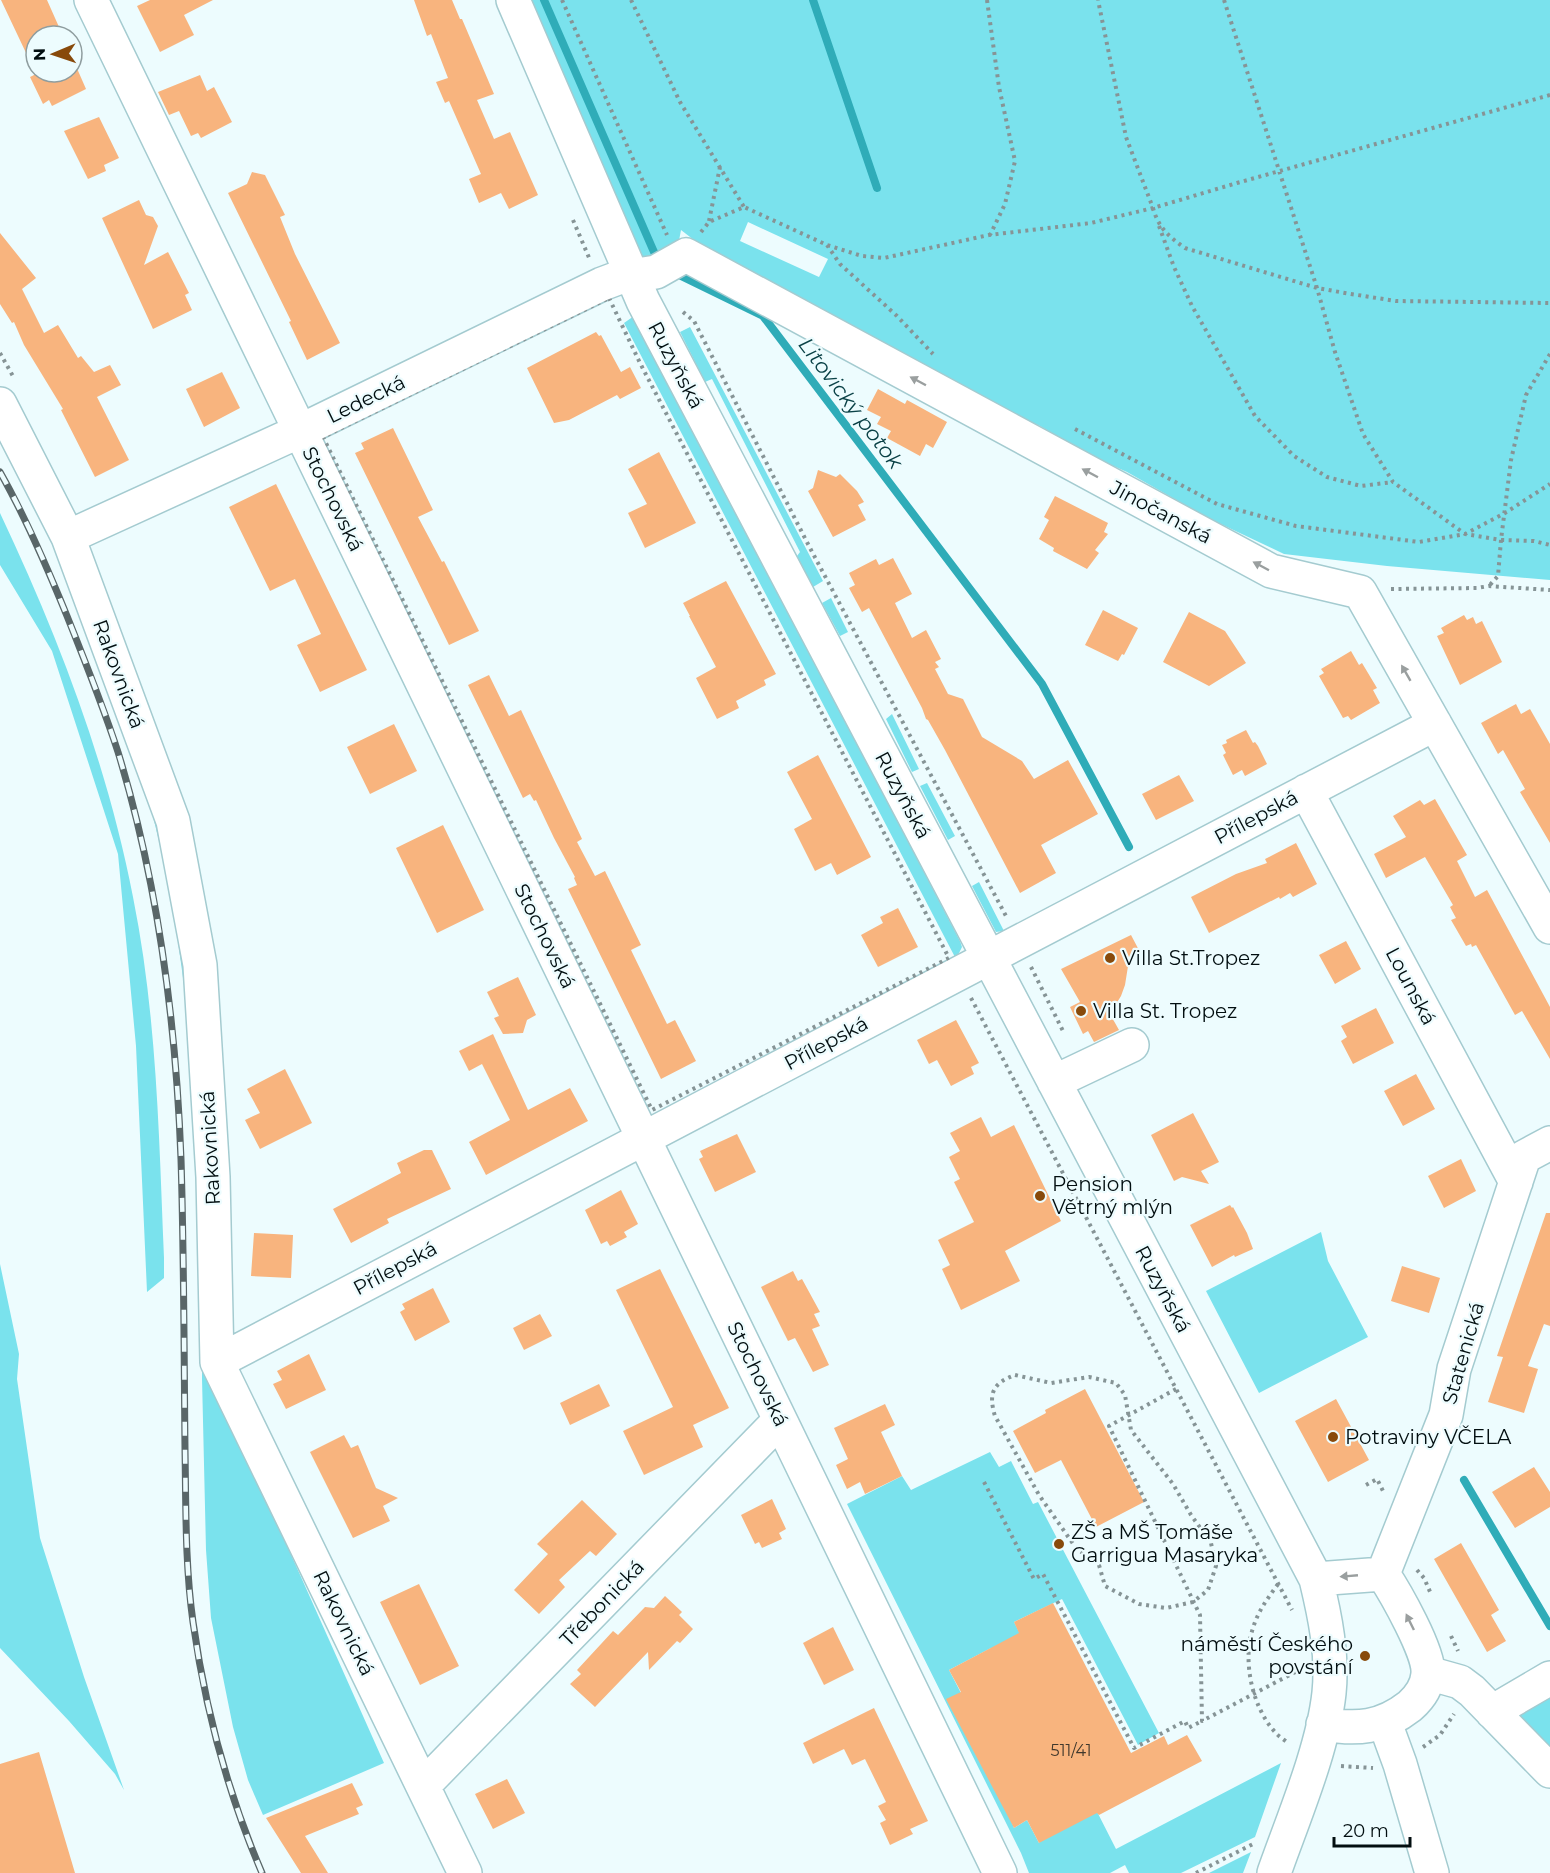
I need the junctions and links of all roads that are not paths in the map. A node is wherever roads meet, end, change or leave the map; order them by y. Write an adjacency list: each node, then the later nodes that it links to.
1 (91, 0): 5 (street, Stochovská)
2 (513, 0): 3 (street, Ruzyňská)
3 (663, 266): 5 (street, Ledecká); 7 (street, Jinočanská, one-way to 3); 10 (street, Ruzyňská)
4 (0, 404): 6 (street, Rakovnická)
5 (300, 431): 6 (street, Ledecká); 13 (street, Stochovská)
6 (68, 537): 16 (street, Rakovnická)
7 (1435, 723): 8 (street, Přílepská); 9 (street)
8 (1306, 791): 10 (street, Přílepská); 15 (street, Lounská)
9 (1550, 927)
10 (989, 957): 12 (street, Ruzyňská); 13 (street, Přílepská)
11 (1132, 1045): 12 (street)
12 (1054, 1082): 19 (street, Ruzyňská)
13 (648, 1124): 16 (street, Přílepská); 17 (street, Stochovská)
14 (1550, 1143): 15 (street, Statenická)
15 (1516, 1182): 18 (street, Statenická)
16 (217, 1362): 26 (street, Rakovnická)
17 (780, 1420): 26 (street, Třebonická); 29 (street, Stochovská)
18 (1383, 1574): 19 (street, one-way to 19); 20 (street, one-way to 18)
19 (1316, 1579): 24 (street)
20 (1428, 1673): 22 (street); 23 (street)
21 (1550, 1678): 22 (street)
22 (1492, 1712): 25 (street)
23 (1385, 1723): 24 (street); 30 (street)
24 (1323, 1724): 27 (street)
25 (1550, 1770)
26 (423, 1786): 28 (street, Rakovnická)
27 (1265, 1860)
28 (465, 1873)
29 (1000, 1873)
30 (1432, 1873)

